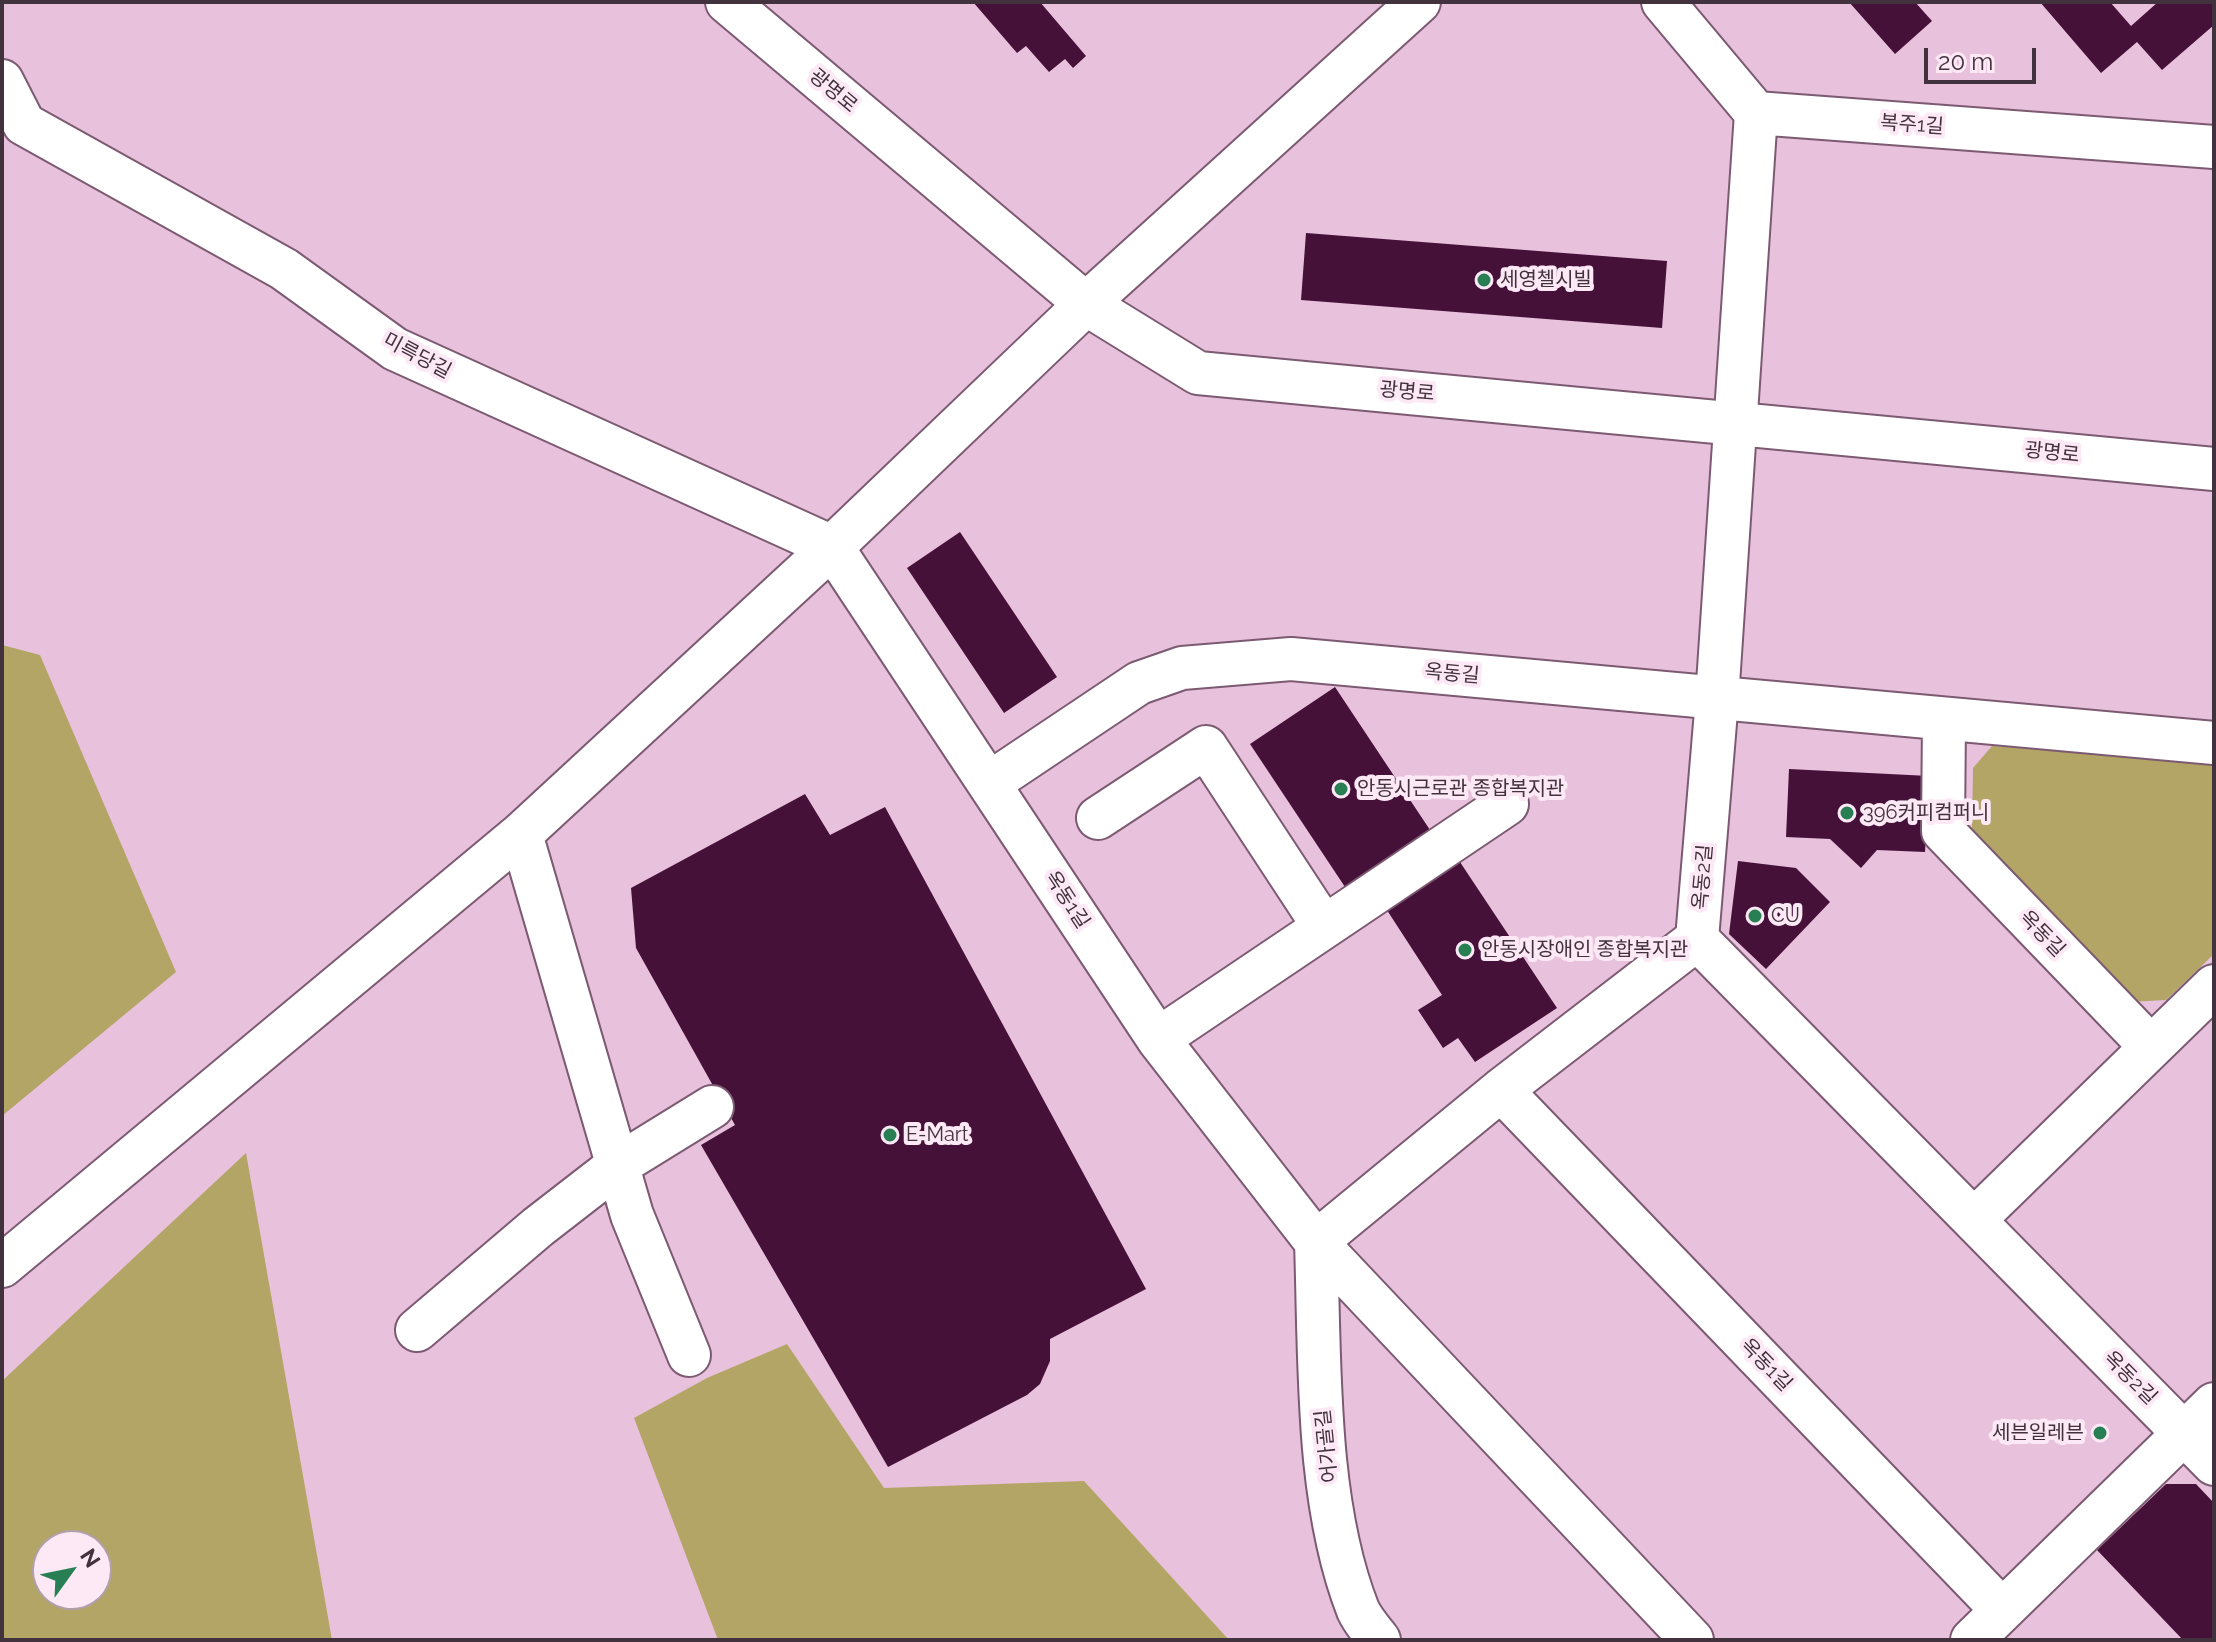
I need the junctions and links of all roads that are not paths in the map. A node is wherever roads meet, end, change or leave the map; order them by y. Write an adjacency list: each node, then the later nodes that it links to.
1 (727, 2): 7 (street, 광명로)
2 (1419, 2): 7 (street)
3 (1663, 2): 5 (street)
4 (2, 81): 10 (street, 미륵당길)
5 (1756, 113): 6 (street, 복주1길); 8 (street, 옥동2길)
6 (2214, 147)
7 (1086, 304): 8 (street, 광명로); 10 (street)
8 (1736, 422): 9 (street, 광명로); 11 (street, 옥동2길)
9 (2214, 469)
10 (832, 547): 14 (street, 옥동1길); 17 (street)
11 (1717, 699): 12 (street, 옥동길); 14 (street, 옥동길); 19 (street, 옥동2길)
12 (1944, 720): 13 (street, 옥동길); 22 (street, 옥동길)
13 (2214, 743)
14 (991, 782): 21 (street, 옥동1길)
15 (1507, 804): 18 (street)
16 (1098, 818): 18 (street)
17 (521, 834): 25 (street); 28 (street)
18 (1324, 927): 21 (street)
19 (1697, 939): 23 (street); 26 (street, 옥동2길)
20 (2214, 986): 22 (street)
21 (1158, 1039): 27 (street, 옥동1길)
22 (2151, 1047): 26 (street)
23 (1501, 1090): 27 (street); 34 (street, 옥동1길)
24 (712, 1107): 25 (street)
25 (618, 1165): 29 (street); 30 (street)
26 (1974, 1220): 32 (street, 옥동2길)
27 (1316, 1242): 35 (street, 어가골길); 36 (street, 옥동1길)
28 (2, 1266)
29 (417, 1330)
30 (689, 1355)
31 (2214, 1404): 32 (street)
32 (2184, 1434): 33 (street, 옥동2길); 34 (street)
33 (2214, 1464)
34 (2002, 1610): 37 (street)
35 (1379, 1640)
36 (1692, 1640)
37 (1972, 1640)

